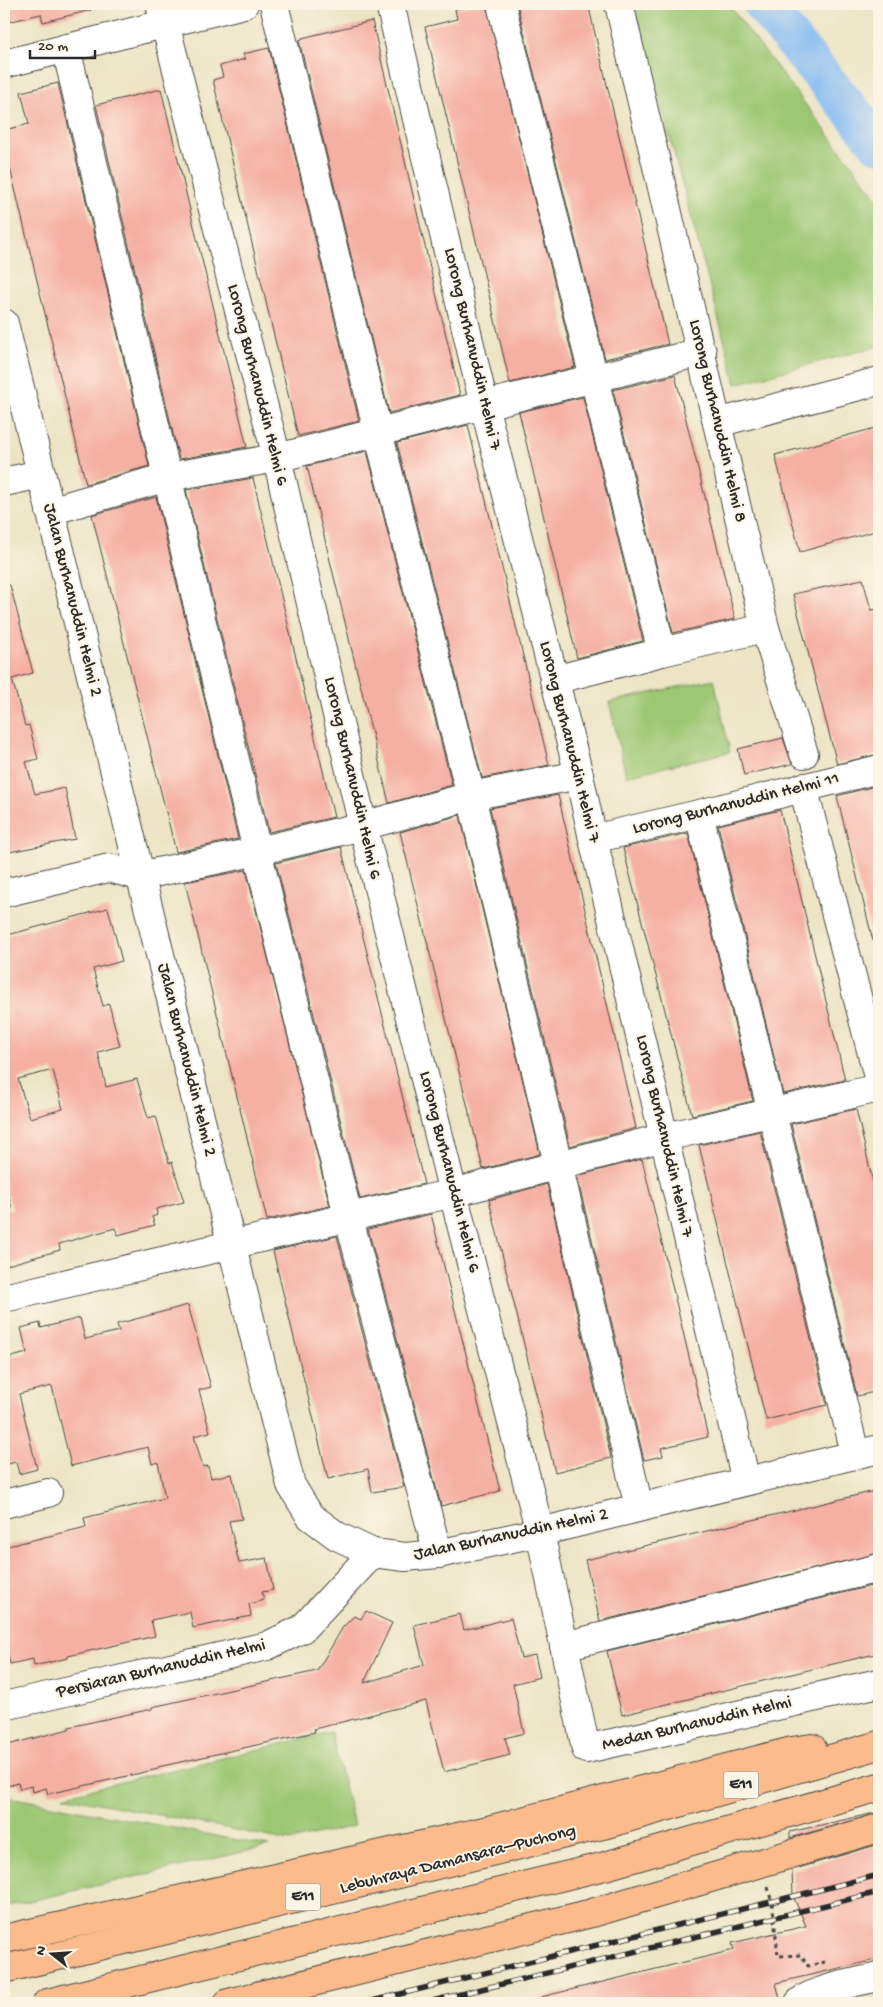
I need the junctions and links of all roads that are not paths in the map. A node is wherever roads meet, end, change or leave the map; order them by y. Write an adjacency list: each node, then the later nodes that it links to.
1 (244, 4): 6 (street)
2 (274, 4): 15 (street)
3 (390, 4): 13 (street, Lorong Burhanuddin Helmi 7)
4 (500, 4): 11 (street)
5 (620, 4): 10 (street, Lorong Burhanuddin Helmi 8)
6 (162, 14): 7 (street); 16 (street, Lorong Burhanuddin Helmi 6)
7 (66, 48): 8 (street); 18 (street)
8 (4, 64)
9 (4, 324): 17 (street, Jalan Burhanuddin Helmi 2)
10 (702, 352): 11 (street); 14 (street, Lorong Burhanuddin Helmi 8)
11 (593, 378): 13 (street); 22 (street)
12 (879, 381): 14 (street)
13 (484, 405): 15 (street); 23 (street, Lorong Burhanuddin Helmi 7)
14 (717, 423): 21 (street, Lorong Burhanuddin Helmi 8)
15 (378, 432): 16 (street); 28 (street)
16 (277, 458): 18 (street); 30 (street, Lorong Burhanuddin Helmi 6)
17 (41, 474): 19 (street); 20 (street, Jalan Burhanuddin Helmi 2)
18 (167, 477): 20 (street); 32 (street)
19 (4, 482)
20 (50, 510): 33 (street, Jalan Burhanuddin Helmi 2)
21 (765, 628): 22 (street); 24 (street, Lorong Burhanuddin Helmi 8)
22 (662, 652): 23 (street)
23 (554, 680): 26 (street, Lorong Burhanuddin Helmi 7)
24 (804, 754)
25 (879, 769): 27 (street, Lorong Burhanuddin Helmi 11)
26 (579, 775): 28 (street); 31 (street, Lorong Burhanuddin Helmi 7)
27 (803, 787): 29 (street, Lorong Burhanuddin Helmi 11); 35 (street)
28 (471, 796): 30 (street); 39 (street)
29 (699, 814): 31 (street, Lorong Burhanuddin Helmi 11); 37 (street)
30 (363, 826): 32 (street); 40 (street, Lorong Burhanuddin Helmi 6)
31 (593, 839): 38 (street, Lorong Burhanuddin Helmi 7)
32 (258, 851): 33 (street); 41 (street)
33 (139, 876): 34 (street); 42 (street, Jalan Burhanuddin Helmi 2)
34 (4, 893)
35 (879, 1081)
36 (879, 1088): 37 (street)
37 (772, 1113): 38 (street); 44 (street)
38 (665, 1137): 39 (street); 45 (street, Lorong Burhanuddin Helmi 7)
39 (559, 1164): 40 (street); 48 (street)
40 (453, 1193): 41 (street); 49 (street, Lorong Burhanuddin Helmi 6)
41 (348, 1216): 42 (street); 51 (street)
42 (232, 1245): 43 (street); 50 (street, Jalan Burhanuddin Helmi 2)
43 (4, 1298)
44 (873, 1452): 45 (street, Jalan Burhanuddin Helmi 2)
45 (746, 1481): 48 (street, Jalan Burhanuddin Helmi 2)
46 (48, 1493): 47 (street)
47 (4, 1504)
48 (639, 1508): 49 (street, Jalan Burhanuddin Helmi 2)
49 (540, 1532): 51 (street, Jalan Burhanuddin Helmi 2); 53 (street, Medan Burhanuddin Helmi)
50 (374, 1553): 51 (street, Jalan Burhanuddin Helmi 2); 55 (street, Persiaran Burhanuddin Helmi)
51 (438, 1554)
52 (879, 1568): 53 (street)
53 (564, 1646): 54 (street, Medan Burhanuddin Helmi)
54 (879, 1683)
55 (4, 1706)
56 (879, 1740): 60 (highway)
57 (879, 1745): 61 (highway, Lebuhraya Damansara–Puchong / E11)
58 (879, 1787): 63 (highway, E11)
59 (879, 1828): 64 (highway)
60 (4, 1939)
61 (4, 1969)
62 (879, 1977): 65 (street)
63 (47, 2003)
64 (228, 2003)
65 (799, 2003)

